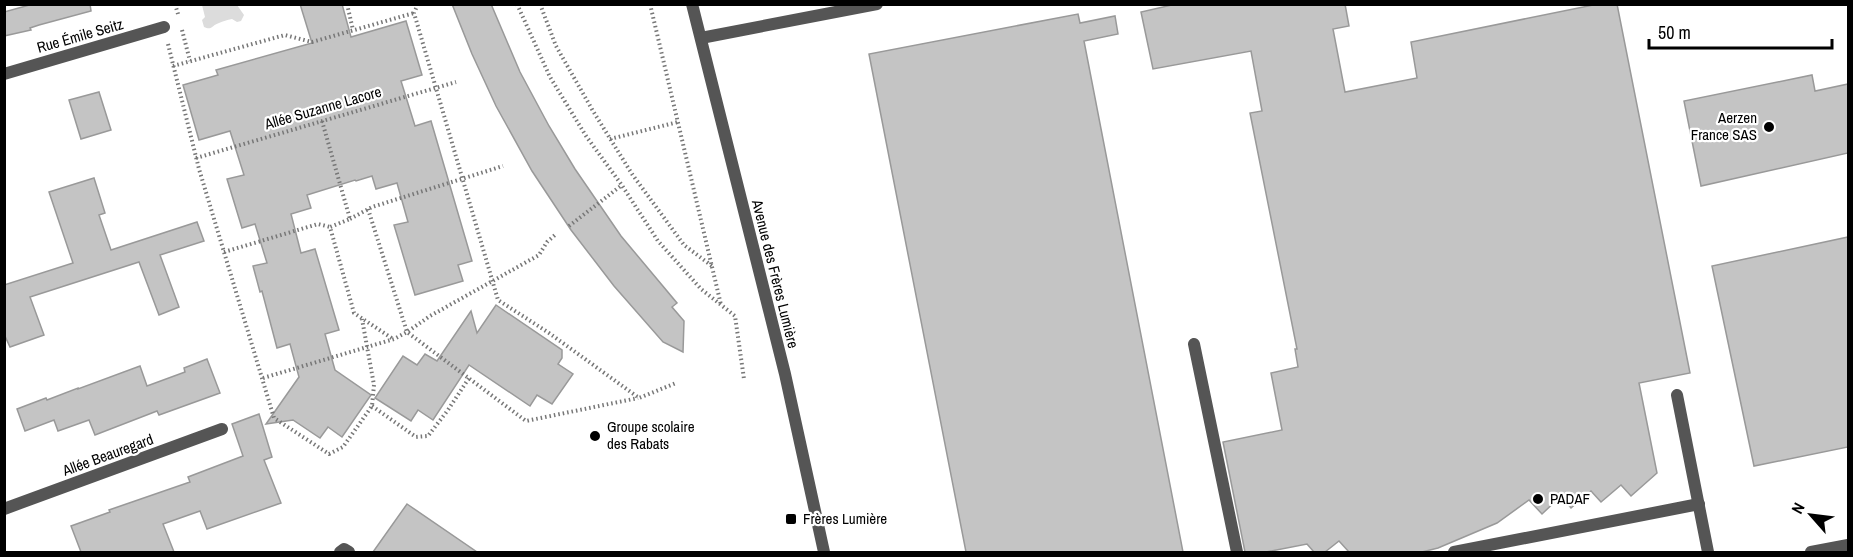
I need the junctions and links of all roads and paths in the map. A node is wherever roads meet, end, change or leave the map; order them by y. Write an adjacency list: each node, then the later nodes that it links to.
1 (347, 4): 10 (path)
2 (418, 4): 8 (path)
3 (517, 4): 21 (path)
4 (540, 4): 17 (path)
5 (650, 4): 16 (path)
6 (692, 4): 11 (street, Avenue des Frères Lumière)
7 (877, 4): 11 (street)
8 (414, 13): 10 (path); 14 (path)
9 (164, 27): 12 (street, Rue Émile Seitz)
10 (353, 30): 18 (path)
11 (701, 38): 49 (street, Avenue des Frères Lumière)
12 (4, 74)
13 (456, 82): 14 (path, Allée Suzanne Lacore)
14 (436, 88): 15 (path, Allée Suzanne Lacore); 20 (path)
15 (322, 121): 18 (path, Allée Suzanne Lacore); 23 (path)
16 (678, 122): 17 (path); 28 (path)
17 (610, 139): 28 (path)
18 (196, 158): 27 (path)
19 (503, 166): 20 (path)
20 (463, 178): 22 (path); 29 (path)
21 (621, 186): 24 (path); 30 (path)
22 (368, 209): 23 (path); 32 (path)
23 (350, 219): 25 (path)
24 (569, 226)
25 (330, 227): 27 (path); 31 (path)
26 (556, 234): 29 (path)
27 (224, 252): 36 (path)
28 (712, 266): 30 (path)
29 (491, 280): 32 (path); 41 (path)
30 (722, 306): 38 (path)
31 (362, 319): 33 (path); 35 (path)
32 (407, 332): 33 (path); 37 (path)
33 (393, 339): 35 (path)
34 (1194, 344): 50 (street)
35 (367, 346): 36 (path); 42 (path)
36 (263, 378): 42 (path)
37 (469, 378): 41 (path); 42 (path)
38 (744, 379)
39 (676, 383): 41 (path)
40 (1677, 396): 44 (street)
41 (639, 398)
42 (372, 405)
43 (222, 429): 45 (street, Allée Beauregard)
44 (1699, 504): 51 (street); 52 (street)
45 (4, 509)
46 (1848, 545): 53 (street)
47 (340, 552): 48 (street)
48 (349, 552)
49 (824, 552)
50 (1237, 552)
51 (1454, 552)
52 (1708, 552)
53 (1811, 552)

